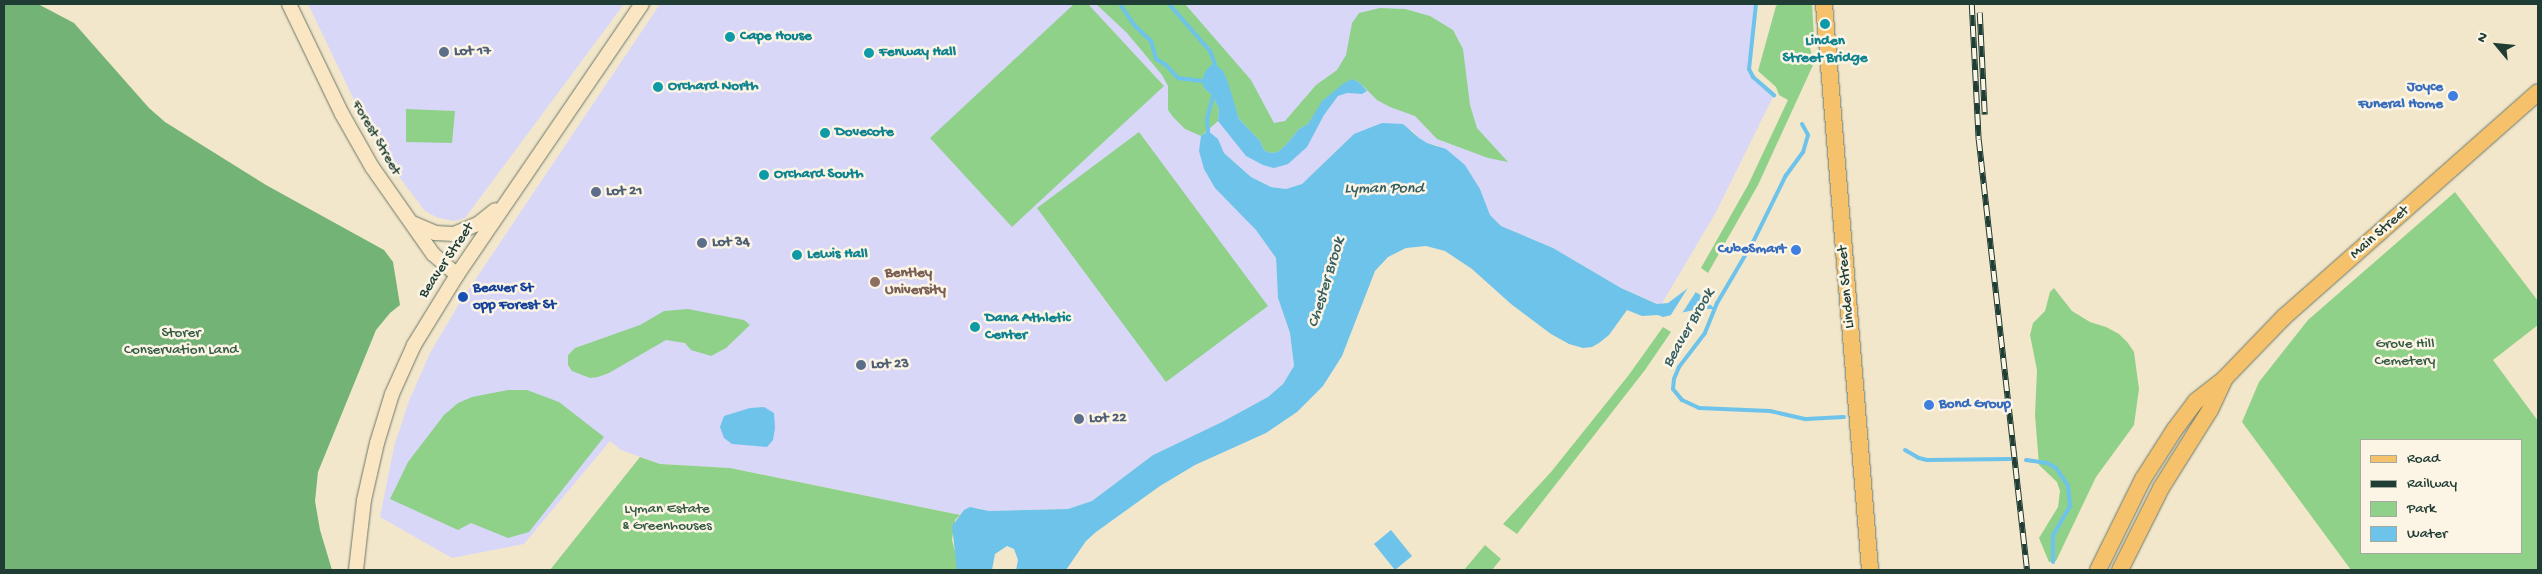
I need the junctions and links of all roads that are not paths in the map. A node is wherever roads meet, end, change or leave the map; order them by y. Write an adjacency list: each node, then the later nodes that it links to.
1 (288, 4): 6 (main road, Forest Street)
2 (642, 4): 5 (main road, Beaver Street)
3 (1824, 4): 10 (main road, Linden Street)
4 (2538, 92): 8 (main road, Main Street)
5 (521, 181): 6 (main road); 7 (main road, Beaver Street)
6 (410, 222): 7 (main road, Forest Street)
7 (457, 274): 9 (main road, Beaver Street)
8 (2224, 378): 11 (main road, Main Street); 12 (main road, Main Street)
9 (356, 570)
10 (1870, 570)
11 (2098, 570)
12 (2120, 570)

